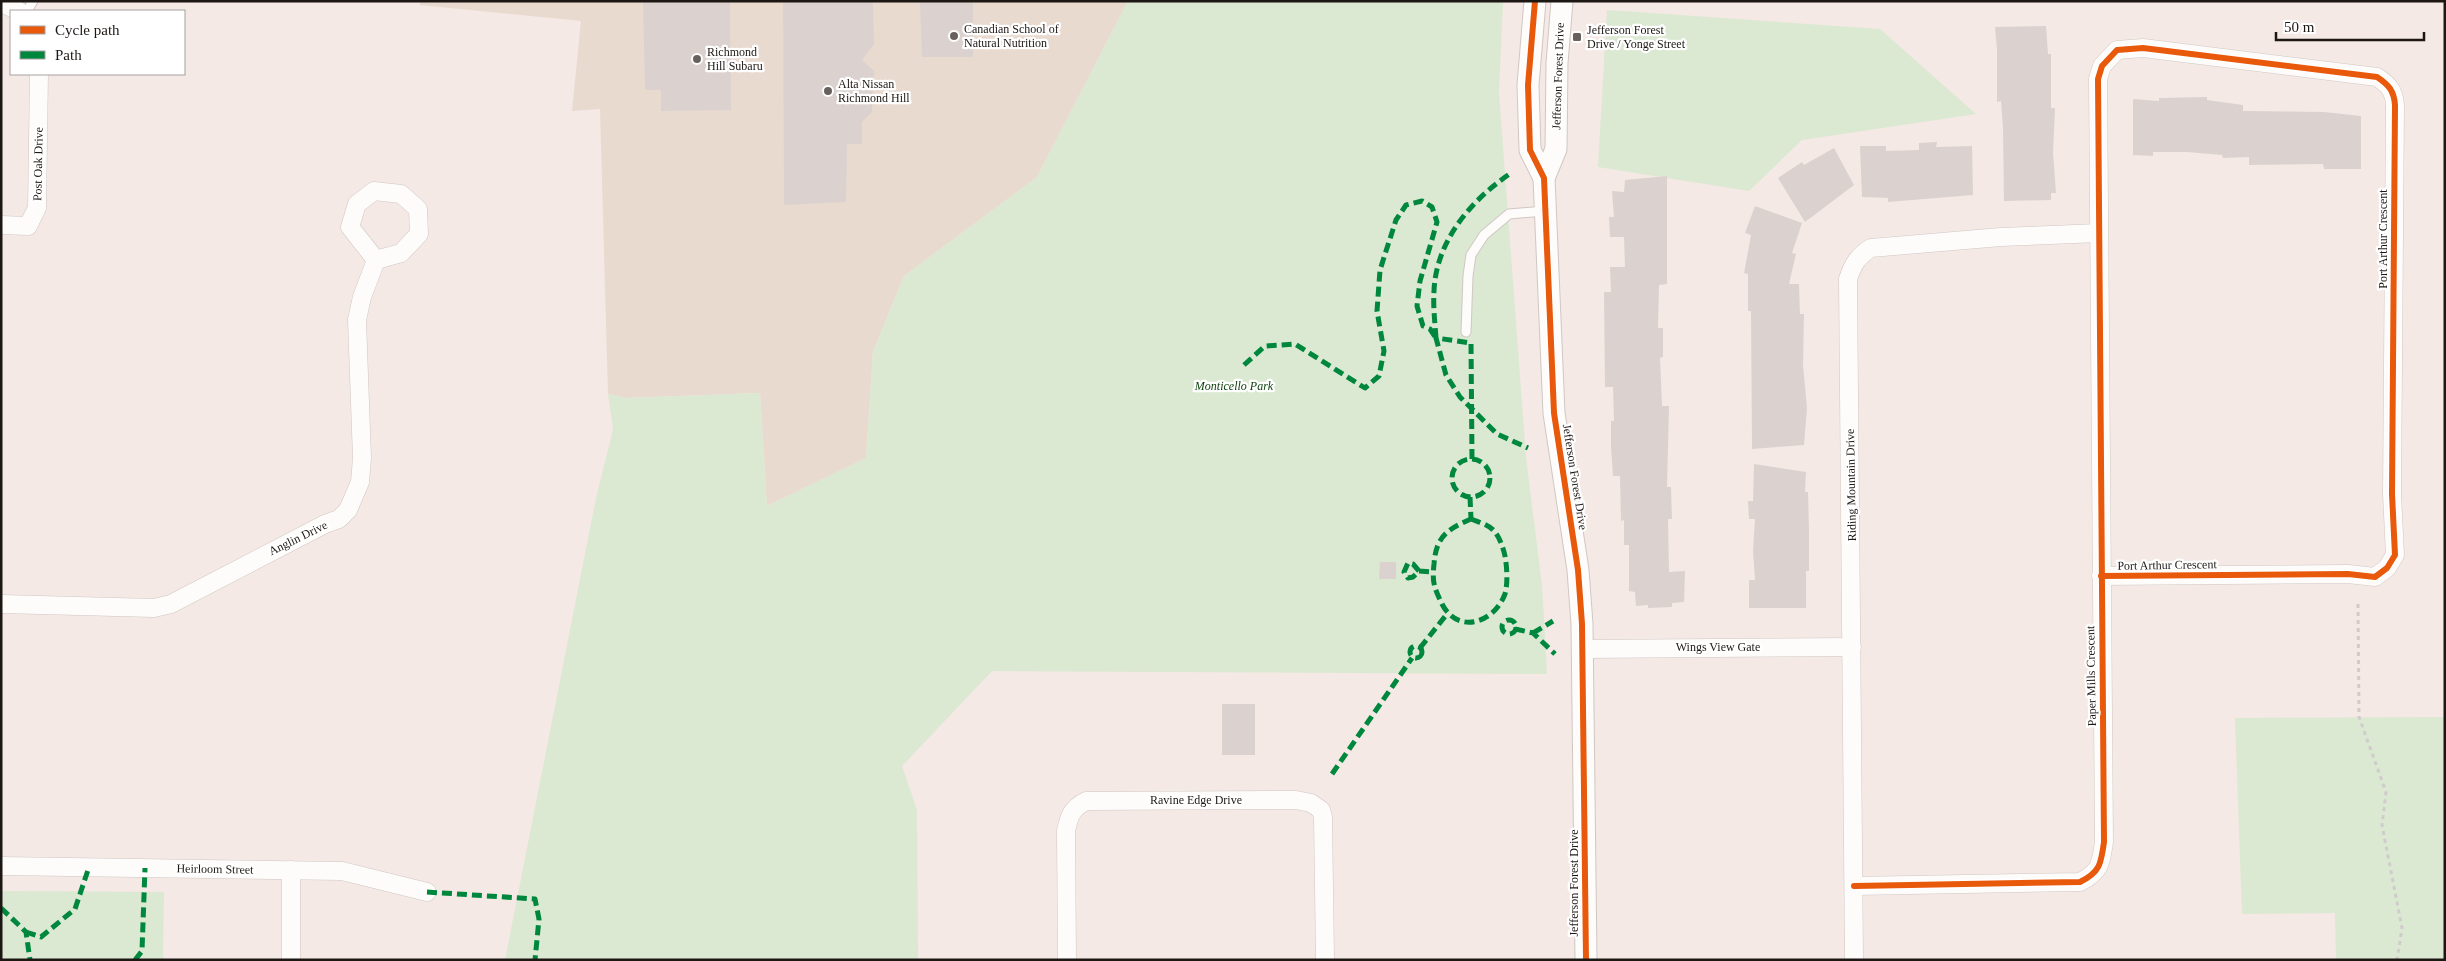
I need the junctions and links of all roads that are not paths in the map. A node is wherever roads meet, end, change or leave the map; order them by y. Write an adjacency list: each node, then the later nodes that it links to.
1 (1535, 1): 6 (street, Jefferson Forest Drive)
2 (1562, 1): 6 (street, Jefferson Forest Drive)
3 (1, 4): 4 (street)
4 (16, 10)
5 (39, 75): 8 (street, Post Oak Drive)
6 (1544, 178): 7 (street, Jefferson Forest Drive)
7 (1546, 211): 11 (lane); 15 (street, Jefferson Forest Drive)
8 (1, 225)
9 (2099, 233): 12 (street, Paper Mills Crescent); 12 (street, Port Arthur Crescent); 14 (street, Riding Mountain Drive)
10 (376, 260): 13 (street, Anglin Drive)
11 (1466, 332)
12 (2102, 576): 18 (street, Paper Mills Crescent)
13 (1, 604)
14 (1852, 647): 15 (street, Wings View Gate); 18 (street, Riding Mountain Drive)
15 (1583, 649): 23 (street, Jefferson Forest Drive)
16 (1, 866): 17 (street, Heirloom Street)
17 (290, 870): 19 (street, Heirloom Street); 20 (street)
18 (1854, 886): 24 (street, Riding Mountain Drive)
19 (427, 892)
20 (291, 960)
21 (1067, 960): 22 (street, Ravine Edge Drive)
22 (1325, 960)
23 (1586, 960)
24 (1854, 960)

